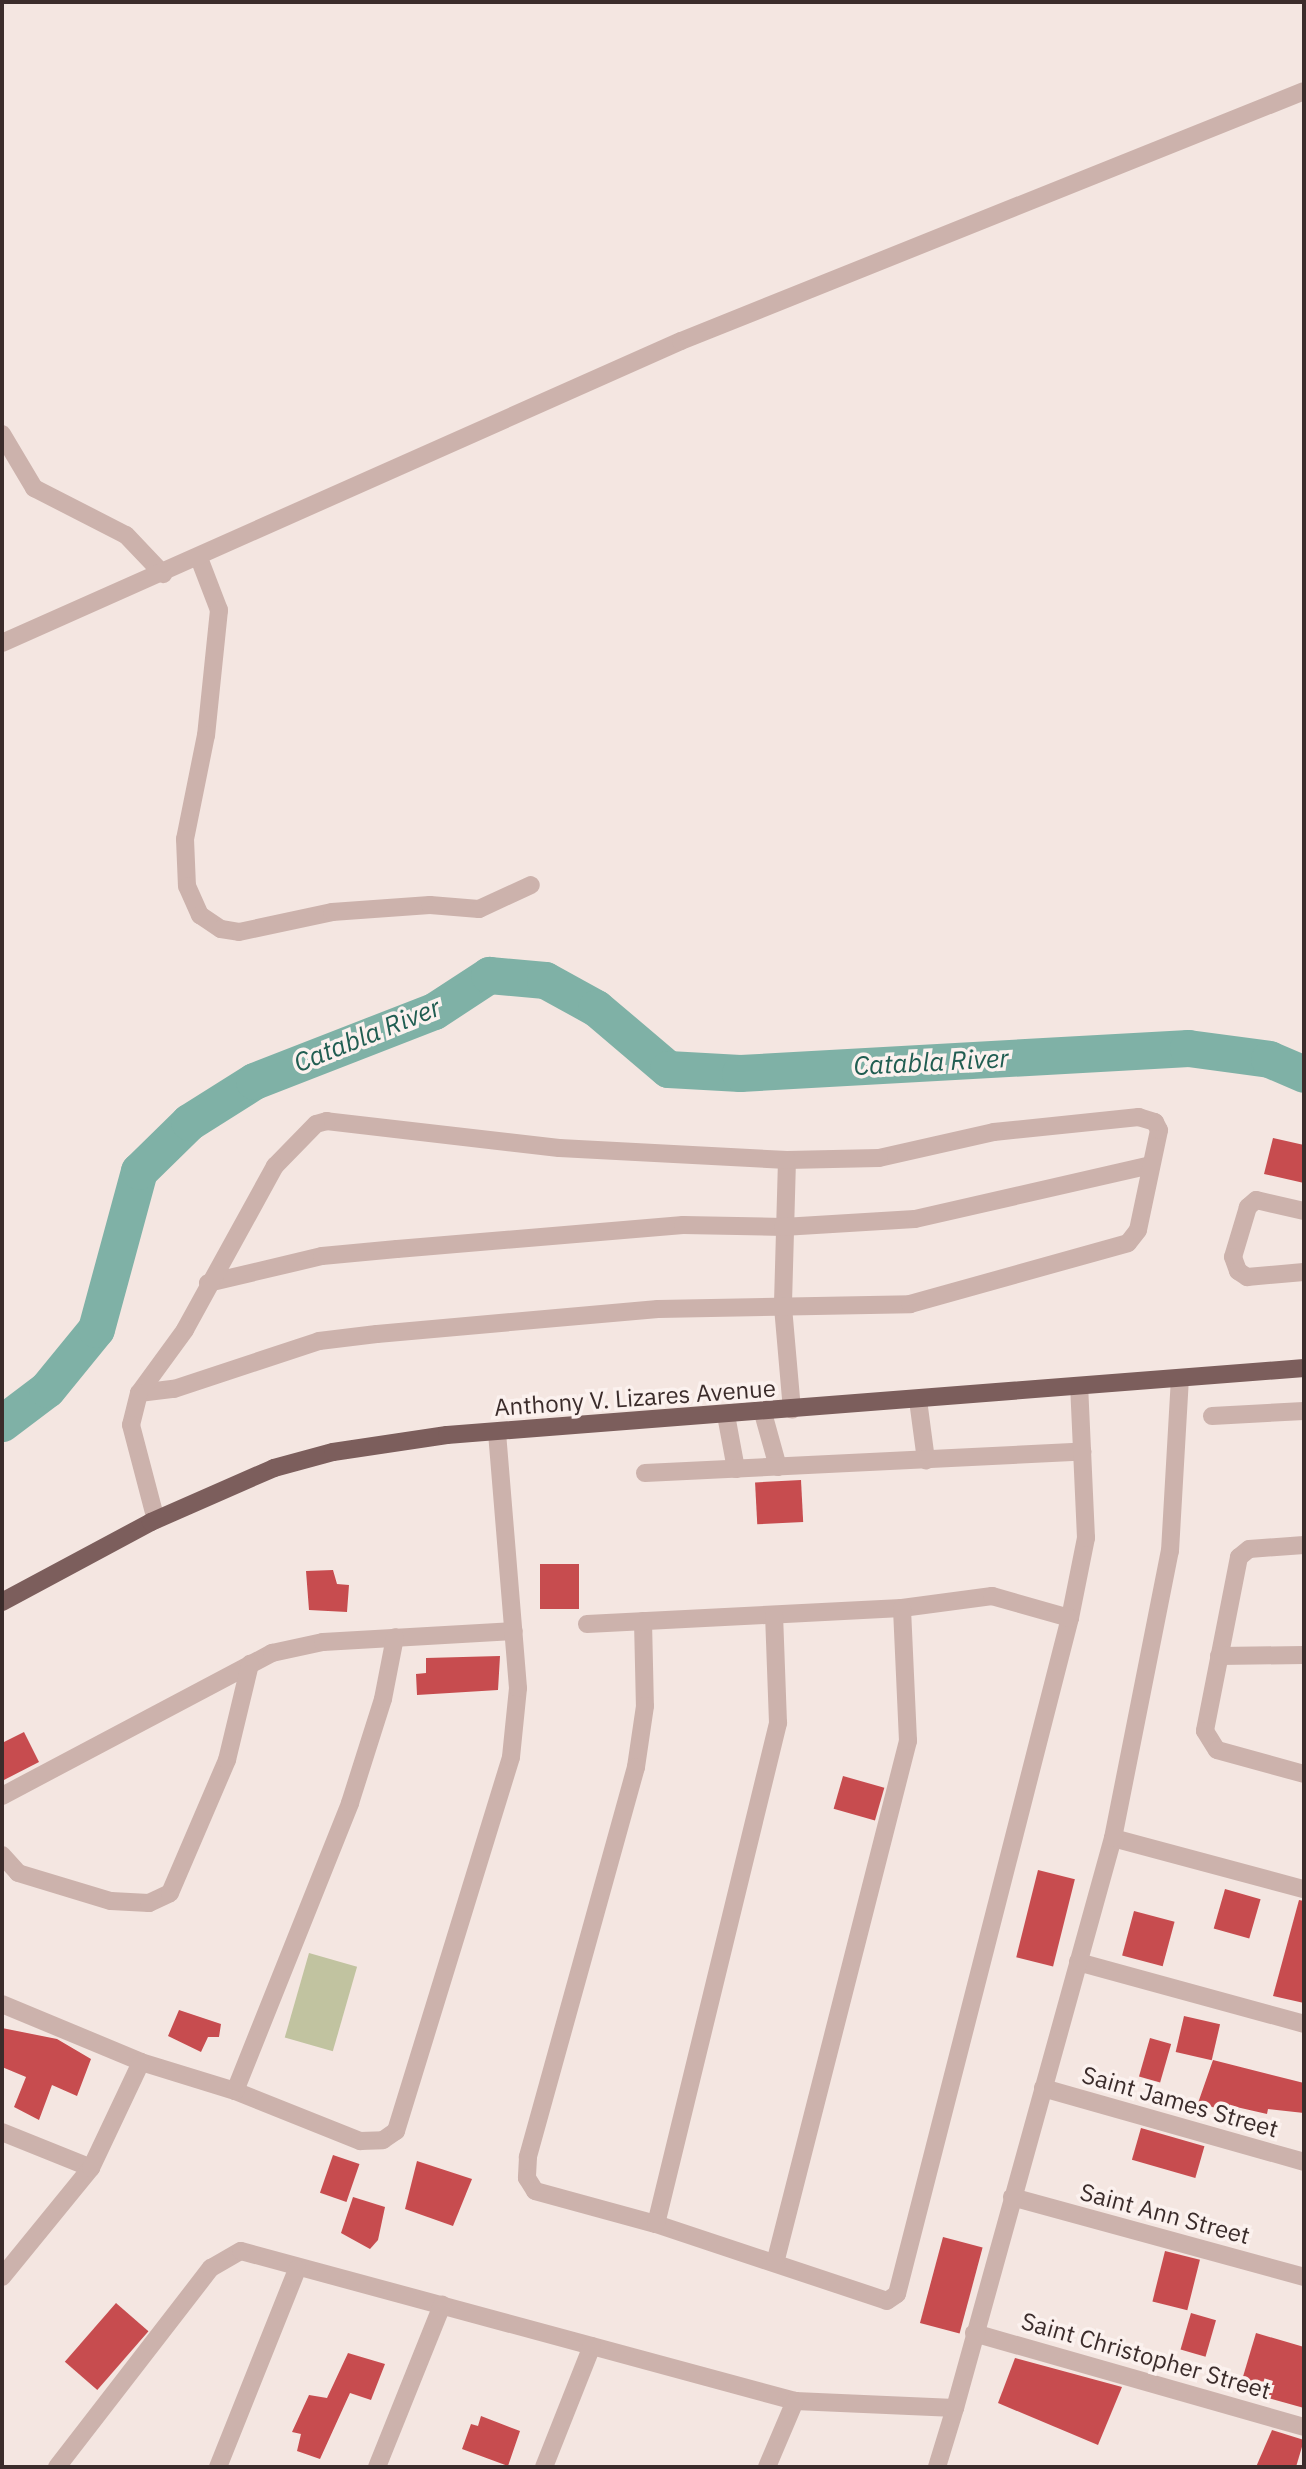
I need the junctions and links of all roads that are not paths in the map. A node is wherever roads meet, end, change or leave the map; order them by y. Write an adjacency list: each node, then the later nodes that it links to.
1 (1304, 91): 3 (street)
2 (2, 434): 4 (street)
3 (199, 558): 4 (street); 6 (street)
4 (163, 574): 5 (street)
5 (2, 643)
6 (531, 885)
7 (787, 1160): 8 (street); 10 (street); 12 (street)
8 (1150, 1165): 10 (street); 13 (street)
9 (1304, 1211): 11 (street)
10 (783, 1227): 12 (street); 13 (street)
11 (1304, 1272)
12 (208, 1283): 17 (street)
13 (783, 1307): 17 (street); 19 (street)
14 (1304, 1368): 15 (main road, Anthony V. Lizares Avenue)
15 (1180, 1378): 16 (main road, Anthony V. Lizares Avenue); 45 (street)
16 (1079, 1386): 18 (main road, Anthony V. Lizares Avenue); 25 (street)
17 (139, 1393): 30 (street)
18 (918, 1400): 19 (main road, Anthony V. Lizares Avenue); 26 (street)
19 (792, 1410): 21 (main road, Anthony V. Lizares Avenue)
20 (1304, 1411): 23 (street)
21 (762, 1412): 22 (main road, Anthony V. Lizares Avenue); 27 (street)
22 (726, 1415): 24 (main road, Anthony V. Lizares Avenue); 28 (street)
23 (1212, 1416)
24 (497, 1433): 30 (main road, Anthony V. Lizares Avenue); 38 (street)
25 (1082, 1452): 26 (street); 35 (street)
26 (926, 1460): 27 (street)
27 (778, 1467): 28 (street)
28 (736, 1469): 29 (street)
29 (645, 1473)
30 (156, 1520): 32 (main road, Anthony V. Lizares Avenue)
31 (1304, 1545): 41 (street)
32 (2, 1602)
33 (902, 1608): 34 (street); 35 (street); 59 (street)
34 (774, 1615): 36 (street); 58 (street)
35 (1070, 1618): 59 (street)
36 (643, 1621): 37 (street); 58 (street)
37 (587, 1623)
38 (514, 1631): 39 (street); 53 (street)
39 (395, 1637): 42 (street); 53 (street)
40 (1304, 1655): 41 (street)
41 (1219, 1656): 43 (street)
42 (250, 1664): 44 (street); 46 (street)
43 (1304, 1773)
44 (2, 1797)
45 (1113, 1838): 47 (street); 48 (street)
46 (2, 1855)
47 (1304, 1888)
48 (1078, 1962): 50 (street); 52 (street)
49 (2, 2004): 51 (street)
50 (1304, 2024)
51 (141, 2062): 53 (street); 56 (street)
52 (1043, 2088): 55 (street, Saint James Street); 57 (street)
53 (234, 2091)
54 (2, 2132): 56 (street)
55 (1304, 2162)
56 (91, 2168): 61 (street)
57 (1012, 2197): 62 (street, Saint Ann Street); 64 (street)
58 (656, 2224): 59 (street)
59 (775, 2263)
60 (297, 2269): 63 (street); 69 (street); 70 (street)
61 (2, 2277)
62 (1304, 2277)
63 (442, 2305): 65 (street); 71 (street)
64 (974, 2333): 67 (street); 68 (street, Saint Christopher Street)
65 (592, 2346): 66 (street); 72 (street)
66 (795, 2401): 67 (street); 73 (street)
67 (955, 2408): 74 (street)
68 (1304, 2427)
69 (57, 2467)
70 (218, 2467)
71 (377, 2467)
72 (544, 2467)
73 (767, 2467)
74 (937, 2467)

